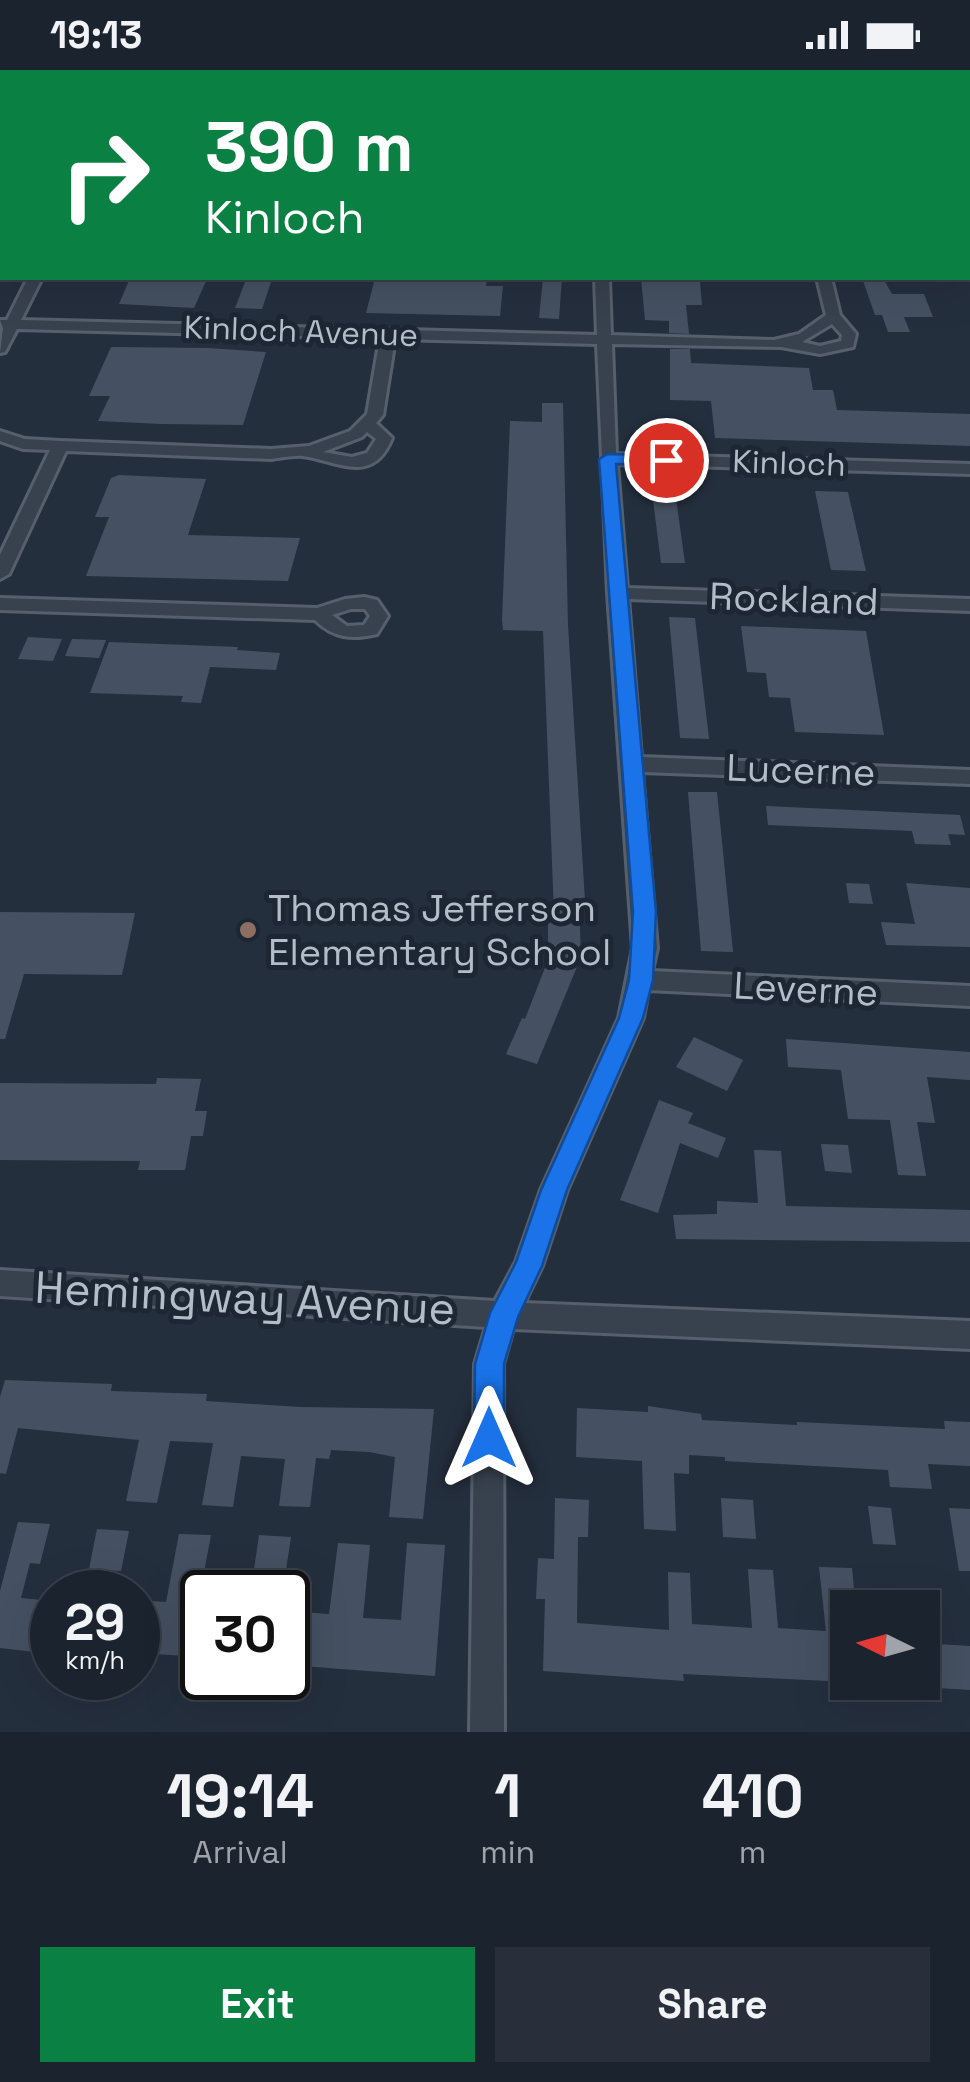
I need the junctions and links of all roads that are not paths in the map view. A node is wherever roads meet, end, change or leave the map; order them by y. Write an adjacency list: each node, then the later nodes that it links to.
1 (34, 280): 5 (street)
2 (602, 280): 7 (street)
3 (824, 280): 4 (street)
4 (833, 316): 8 (street); 8 (street, Kinloch Avenue)
5 (6, 324): 6 (street, Kinloch Avenue); 9 (street)
6 (388, 334): 7 (street, Kinloch Avenue); 10 (street)
7 (603, 340): 8 (street, Kinloch Avenue); 16 (street)
8 (784, 343)
9 (0, 350)
10 (368, 424): 15 (street); 15 (street)
11 (0, 436): 12 (street)
12 (23, 444): 13 (street); 14 (street)
13 (0, 446)
14 (60, 446): 15 (street); 18 (street)
15 (306, 452)
16 (608, 459): 17 (street, Kinloch); 19 (street)
17 (970, 469)
18 (0, 574)
19 (618, 593): 21 (street, Rockland); 23 (street)
20 (0, 604): 22 (street)
21 (970, 605)
22 (320, 614)
23 (632, 764): 24 (street, Lucerne); 25 (street)
24 (970, 777)
25 (641, 980): 26 (street, Leverne); 28 (street)
26 (970, 996)
27 (0, 1284): 28 (street, Hemingway Avenue)
28 (504, 1313): 29 (street, Hemingway Avenue); 30 (street)
29 (970, 1335)
30 (487, 1732)

